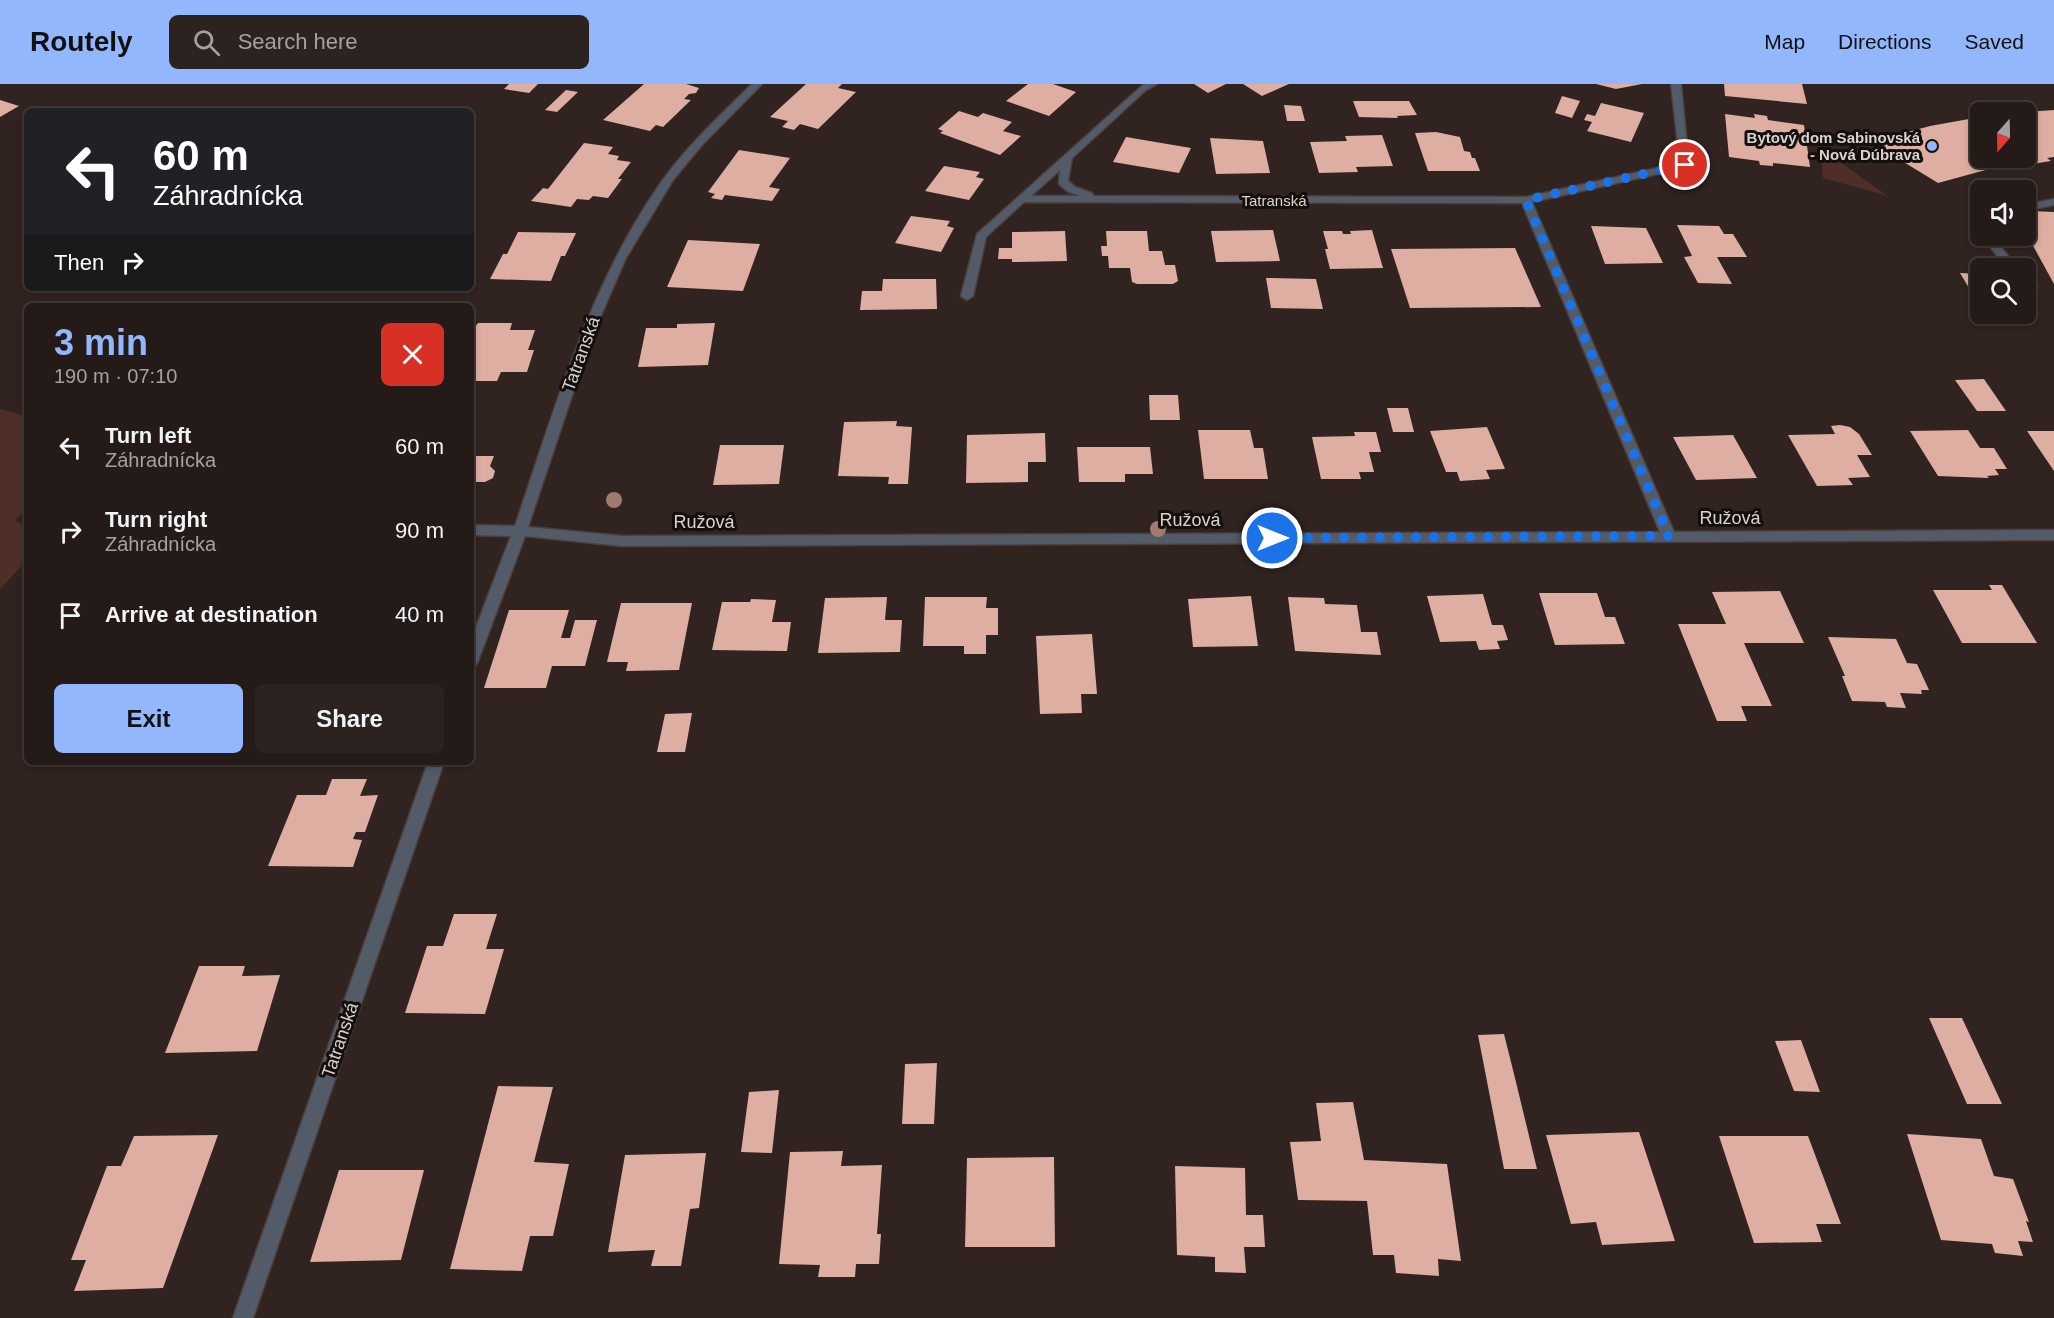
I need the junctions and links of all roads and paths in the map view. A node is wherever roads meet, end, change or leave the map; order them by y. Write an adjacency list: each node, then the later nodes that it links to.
1 (758, 84): 14 (street, Tatranská)
2 (1152, 84): 4 (street)
3 (1676, 84): 7 (street, Tatranská)
4 (1067, 158): 5 (street); 6 (street)
5 (1021, 199): 6 (street, Tatranská); 12 (street)
6 (1109, 200): 7 (street, Tatranská)
7 (1526, 200): 16 (street)
8 (2054, 202): 9 (street)
9 (2036, 206)
10 (1995, 246): 11 (street)
11 (2005, 258)
12 (967, 296)
13 (474, 530): 14 (street, Ružová)
14 (520, 531): 16 (street, Ružová); 17 (street, Tatranská)
15 (2054, 535): 16 (street, Ružová)
16 (1669, 536)
17 (474, 652)
18 (435, 765): 19 (street, Tatranská)
19 (243, 1318)

